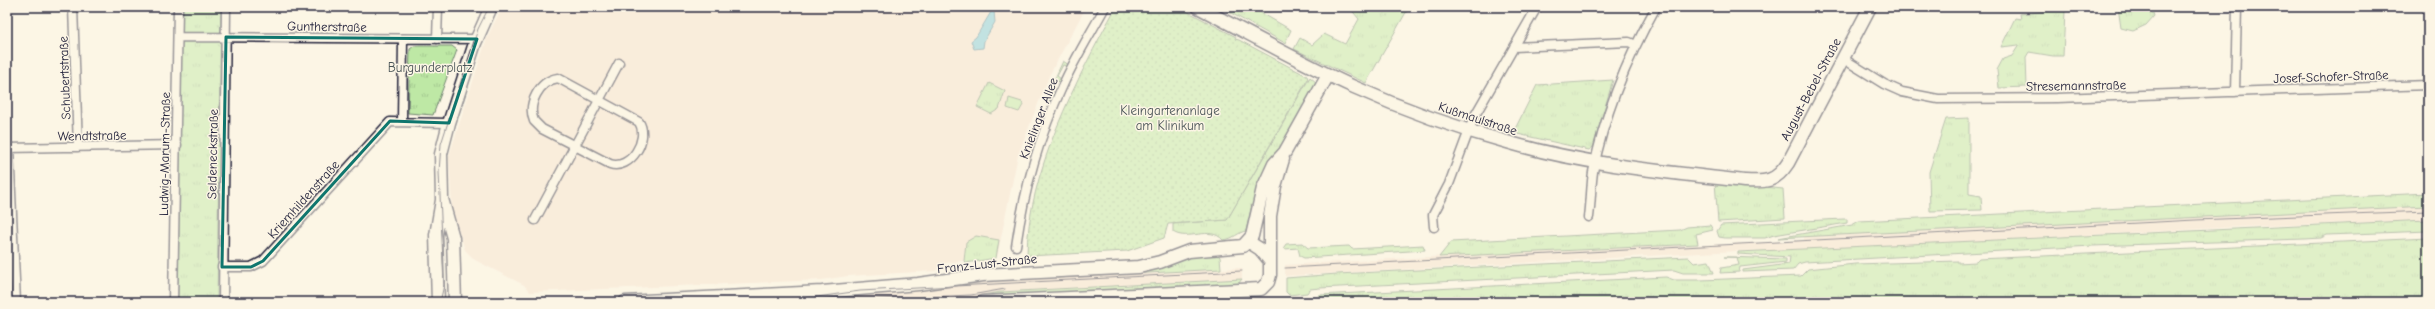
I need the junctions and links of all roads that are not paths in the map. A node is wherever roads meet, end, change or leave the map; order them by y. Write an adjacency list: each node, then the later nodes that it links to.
1 (73, 7): 32 (street, Schubertstraße)
2 (178, 7): 12 (street, Ludwig-Marum-Straße)
3 (226, 7): 13 (street, Seldeneckstraße)
4 (438, 7): 15 (street)
5 (491, 7): 16 (street)
6 (1105, 7): 42 (street, Knielinger Allee)
7 (1198, 7): 21 (street, Kußmaulstraße)
8 (1537, 7): 18 (street)
9 (1656, 7): 17 (street)
10 (1870, 7): 19 (street, August-Bebel-Straße)
11 (2237, 7): 23 (street)
12 (178, 37): 13 (street, Guntherstraße); 30 (street, Ludwig-Marum-Straße)
13 (226, 37): 14 (street, Guntherstraße); 44 (street, Seldeneckstraße)
14 (403, 39): 15 (street, Guntherstraße); 25 (street)
15 (437, 39): 16 (street, Guntherstraße)
16 (477, 39): 28 (street)
17 (1636, 45): 18 (street); 35 (street)
18 (1514, 48): 29 (street)
19 (1842, 58): 23 (street, Stresemannstraße); 36 (street, August-Bebel-Straße)
20 (619, 63): 24 (street)
21 (1328, 75): 29 (street, Kußmaulstraße); 34 (street)
22 (2428, 86): 23 (street, Josef-Schofer-Straße)
23 (2235, 92)
24 (600, 99): 31 (street); 31 (street); 31 (street)
25 (402, 110): 26 (street, Kriemhildenstraße); 27 (street)
26 (390, 122): 27 (street); 44 (street, Kriemhildenstraße)
27 (402, 122): 28 (street)
28 (449, 123): 37 (street)
29 (1469, 131): 35 (street, Kußmaulstraße); 40 (street)
30 (177, 145): 32 (street, Wendtstraße); 46 (street, Ludwig-Marum-Straße)
31 (575, 146): 39 (street)
32 (78, 147): 33 (street, Wendtstraße)
33 (8, 148): 45 (street)
34 (1285, 152): 41 (street); 43 (street)
35 (1595, 162): 36 (street, Kußmaulstraße); 38 (street)
36 (1771, 180)
37 (442, 199): 48 (street); 49 (street)
38 (1589, 217)
39 (535, 220)
40 (1434, 227)
41 (1249, 242): 43 (street); 50 (street, Franz-Lust-Straße)
42 (1016, 246)
43 (1270, 260): 52 (street)
44 (222, 267): 47 (street, Seldeneckstraße)
45 (16, 302)
46 (173, 302)
47 (222, 302)
48 (438, 302)
49 (455, 302)
50 (626, 302)
51 (982, 302): 52 (street)
52 (1005, 302)

